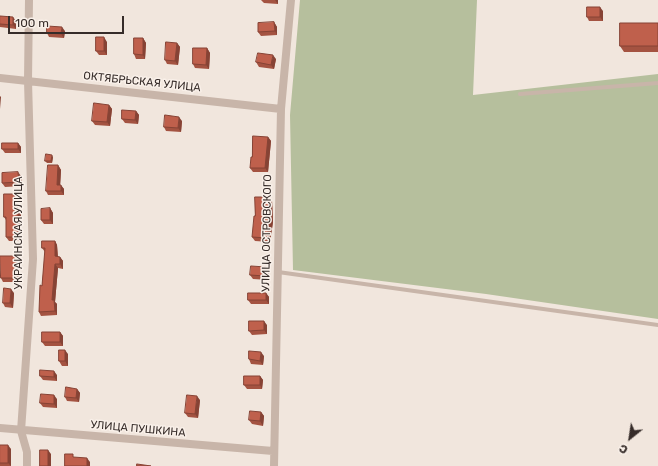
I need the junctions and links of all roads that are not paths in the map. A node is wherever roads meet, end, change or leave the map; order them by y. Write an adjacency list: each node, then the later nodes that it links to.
1 (29, 0): 4 (street, УКРАИНСКАЯ УЛИЦА)
2 (291, 0): 7 (street, УЛИЦА ОСТРОВСКОГО)
3 (0, 78): 4 (street, ОКТЯБРЬСКАЯ УЛИЦА)
4 (28, 81): 7 (street, ОКТЯБРЬСКАЯ УЛИЦА); 11 (street, УКРАИНСКАЯ УЛИЦА)
5 (658, 83): 6 (lane)
6 (520, 94)
7 (281, 109): 8 (street, УЛИЦА ОСТРОВСКОГО)
8 (278, 272): 9 (lane); 12 (street, УЛИЦА ОСТРОВСКОГО)
9 (658, 325)
10 (0, 428): 11 (street, УЛИЦА ПУШКИНА)
11 (21, 431): 12 (street, УЛИЦА ПУШКИНА); 13 (street, УКРАИНСКАЯ УЛИЦА)
12 (273, 451): 14 (street, УЛИЦА ОСТРОВСКОГО)
13 (26, 466)
14 (274, 466)

